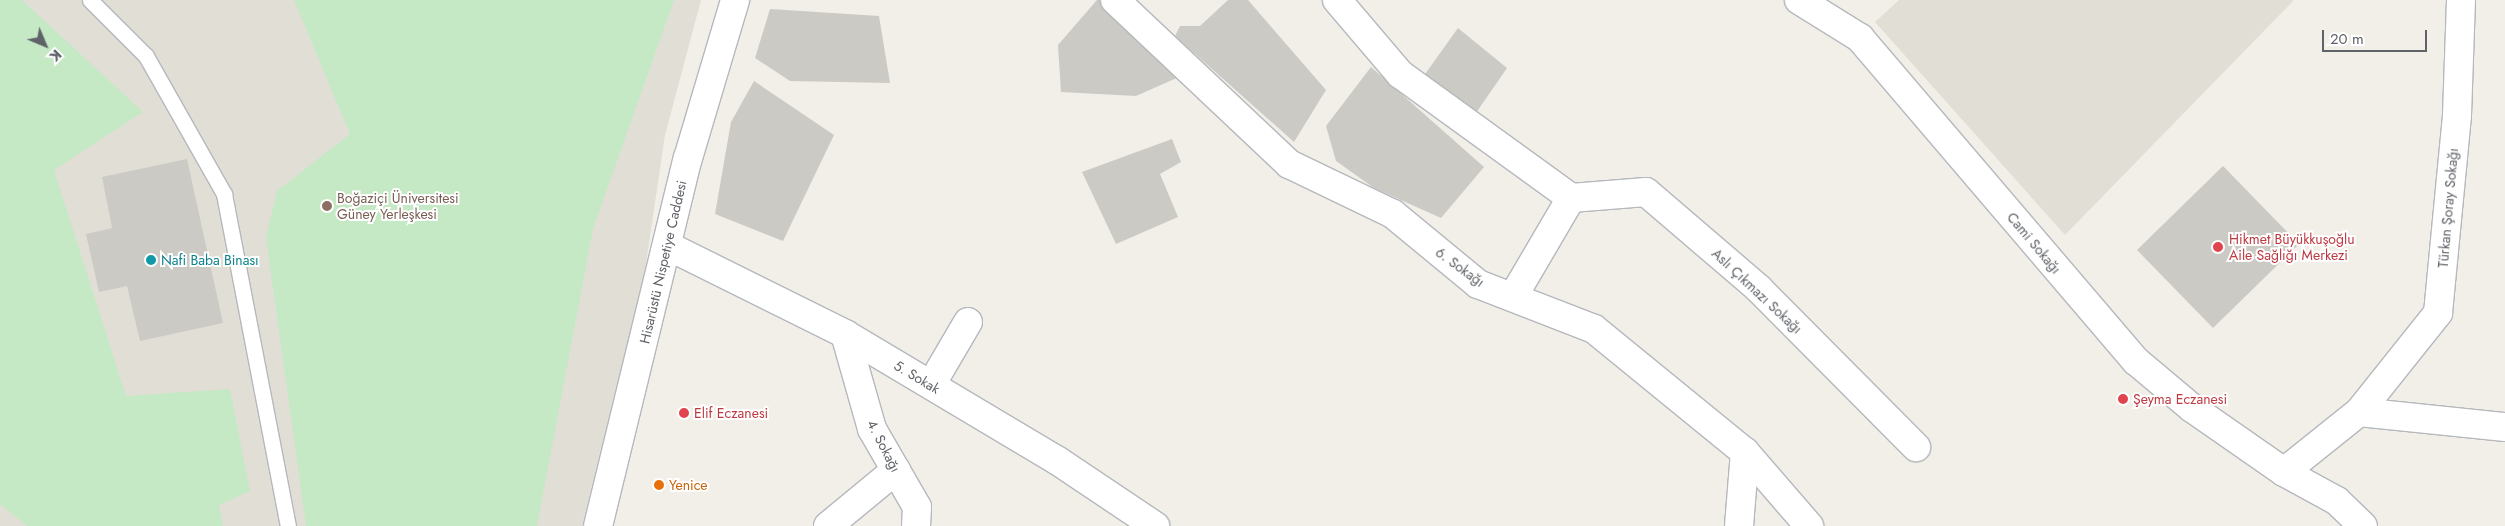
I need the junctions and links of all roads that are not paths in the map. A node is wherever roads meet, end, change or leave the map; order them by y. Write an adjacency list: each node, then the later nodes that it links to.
1 (90, 0): 19 (lane)
2 (735, 0): 8 (street, Hisarüstü Nispetiye Caddesi)
3 (1115, 0): 9 (street, 6. Sokağı)
4 (1337, 0): 7 (street)
5 (1798, 0): 18 (street, Cami Sokağı)
6 (2461, 0): 13 (street, Türkan Şoray Sokağı)
7 (1571, 198): 9 (street); 15 (street, Aslı Çıkmazı Sokağı)
8 (668, 246): 11 (street, 5. Sokak); 20 (street, Hisarüstü Nispetiye Caddesi)
9 (1513, 297): 16 (street, 6. Sokağı)
10 (968, 322): 12 (street)
11 (844, 334): 12 (street, 5. Sokak); 17 (street, 4. Sokağı)
12 (931, 385): 23 (street, 5. Sokak)
13 (2366, 403): 14 (street); 18 (street)
14 (2505, 427)
15 (1916, 447)
16 (1745, 452): 24 (street); 25 (street, 6. Sokağı)
17 (896, 470): 21 (street); 22 (street, 4. Sokağı)
18 (2284, 472): 26 (street, Cami Sokağı)
19 (288, 526)
20 (598, 526)
21 (828, 526)
22 (916, 526)
23 (1155, 526)
24 (1739, 526)
25 (1809, 526)
26 (2363, 526)

